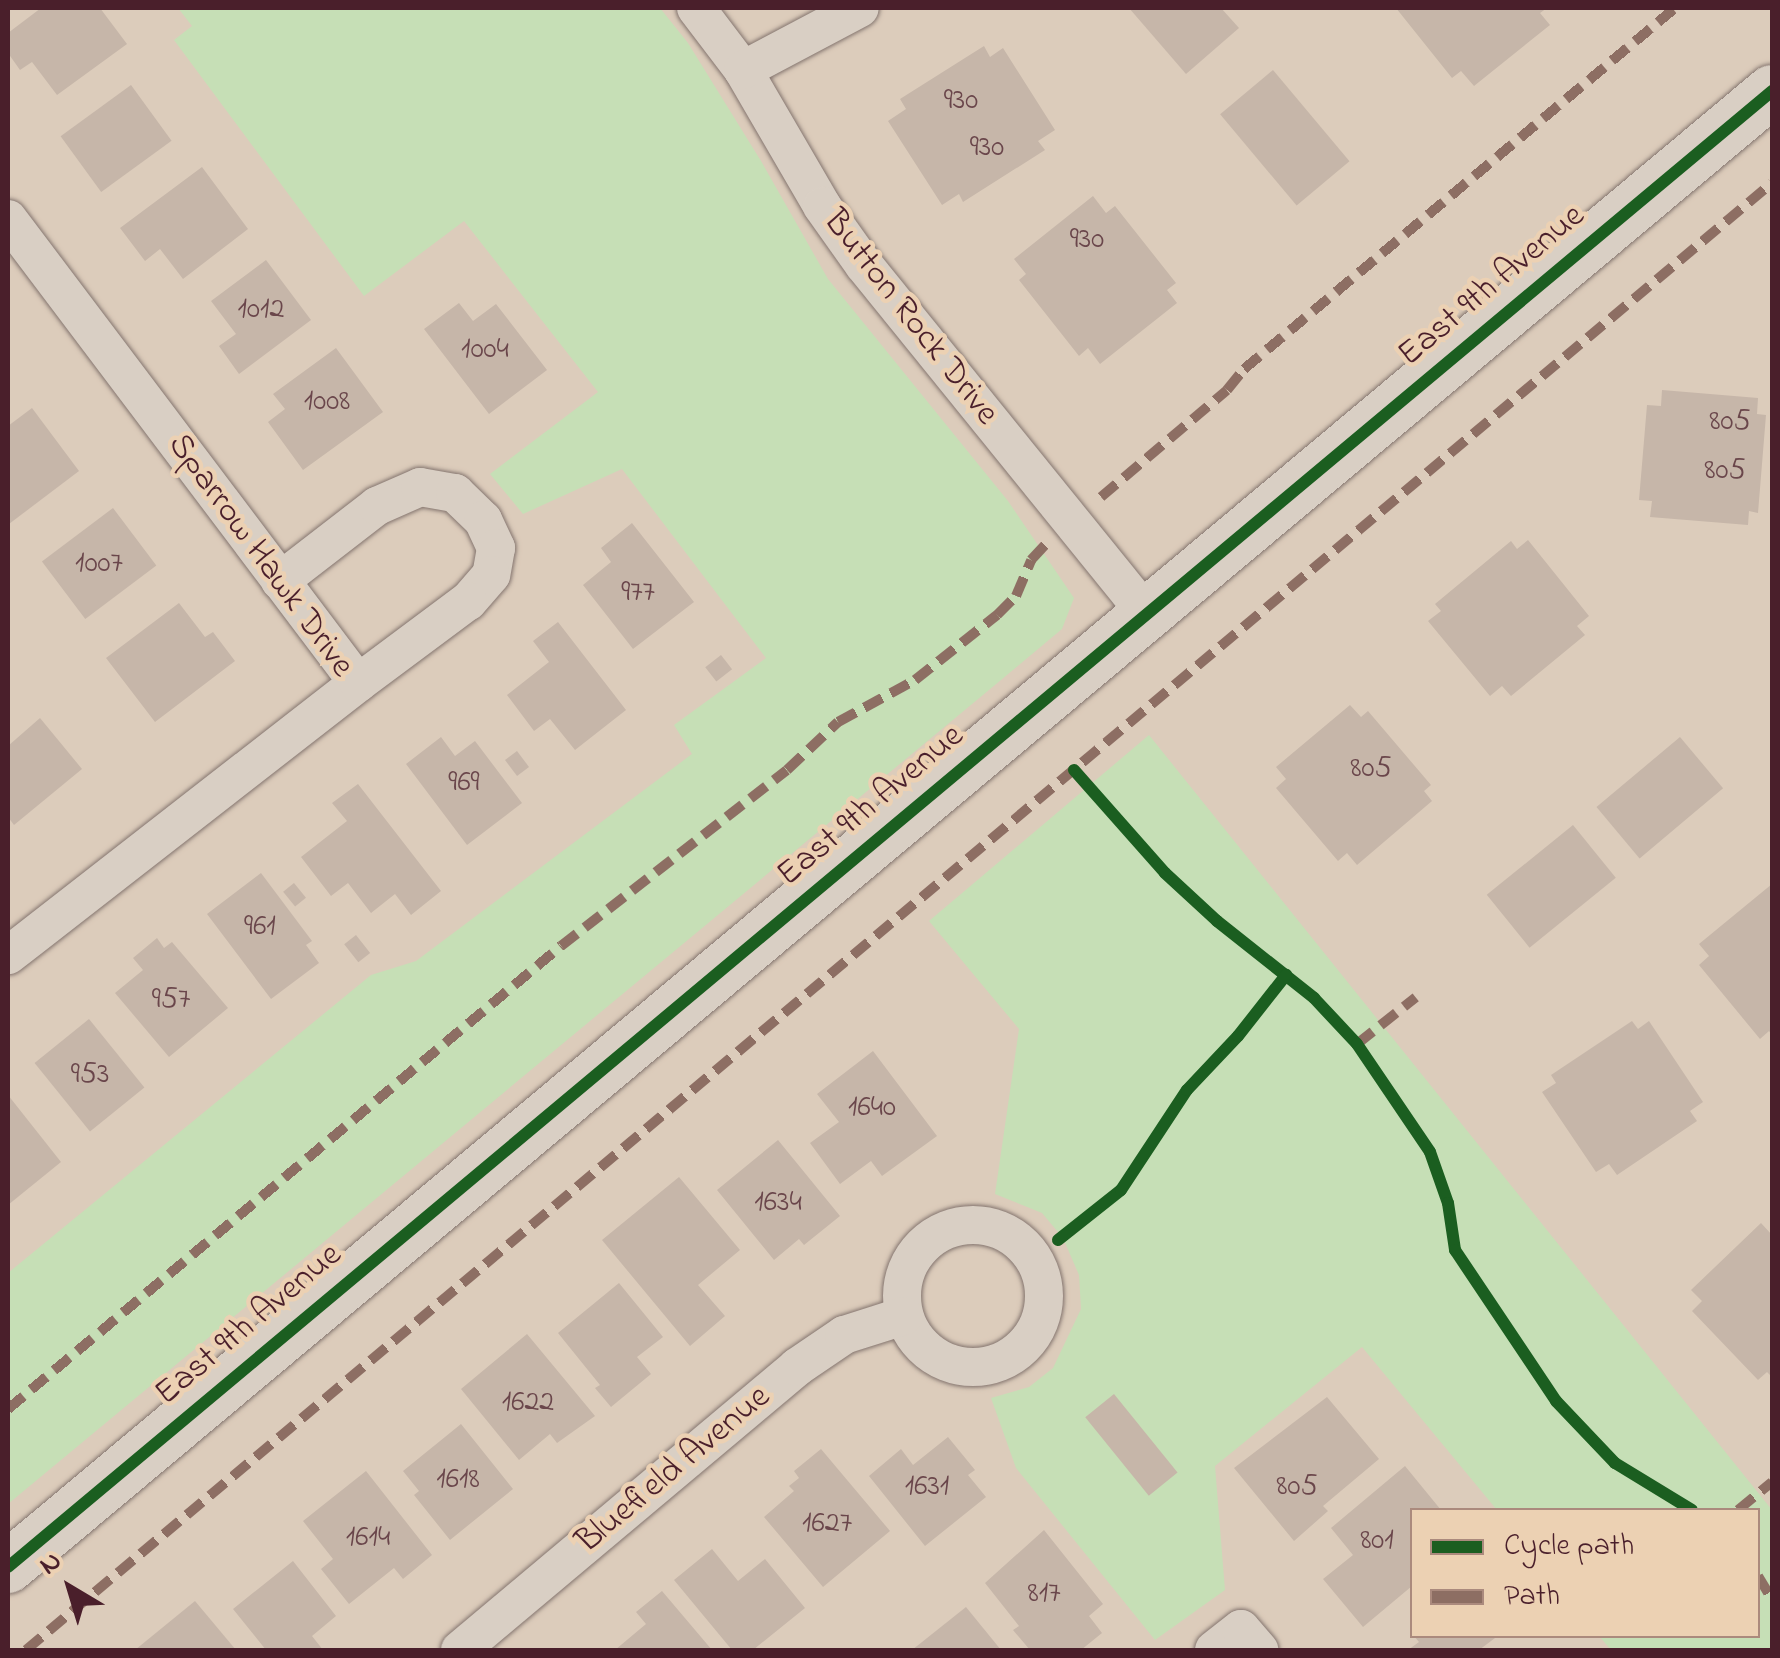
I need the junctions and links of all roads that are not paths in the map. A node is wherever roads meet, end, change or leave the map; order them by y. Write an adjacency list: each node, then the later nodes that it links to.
1 (696, 8): 3 (street, Button Rock Drive)
2 (860, 8): 3 (street)
3 (742, 70): 7 (street, Button Rock Drive)
4 (1772, 90): 7 (main road, East 9th Avenue)
5 (8, 219): 6 (street, Sparrow Hawk Drive)
6 (280, 580): 8 (street, Sparrow Hawk Drive); 8 (street)
7 (1146, 613): 11 (main road, East 9th Avenue)
8 (358, 684): 9 (street, Sparrow Hawk Drive)
9 (8, 955)
10 (904, 1316): 12 (street, Bluefield Avenue)
11 (8, 1567)
12 (460, 1650)
13 (1214, 1650): 14 (street)
14 (1259, 1650)

